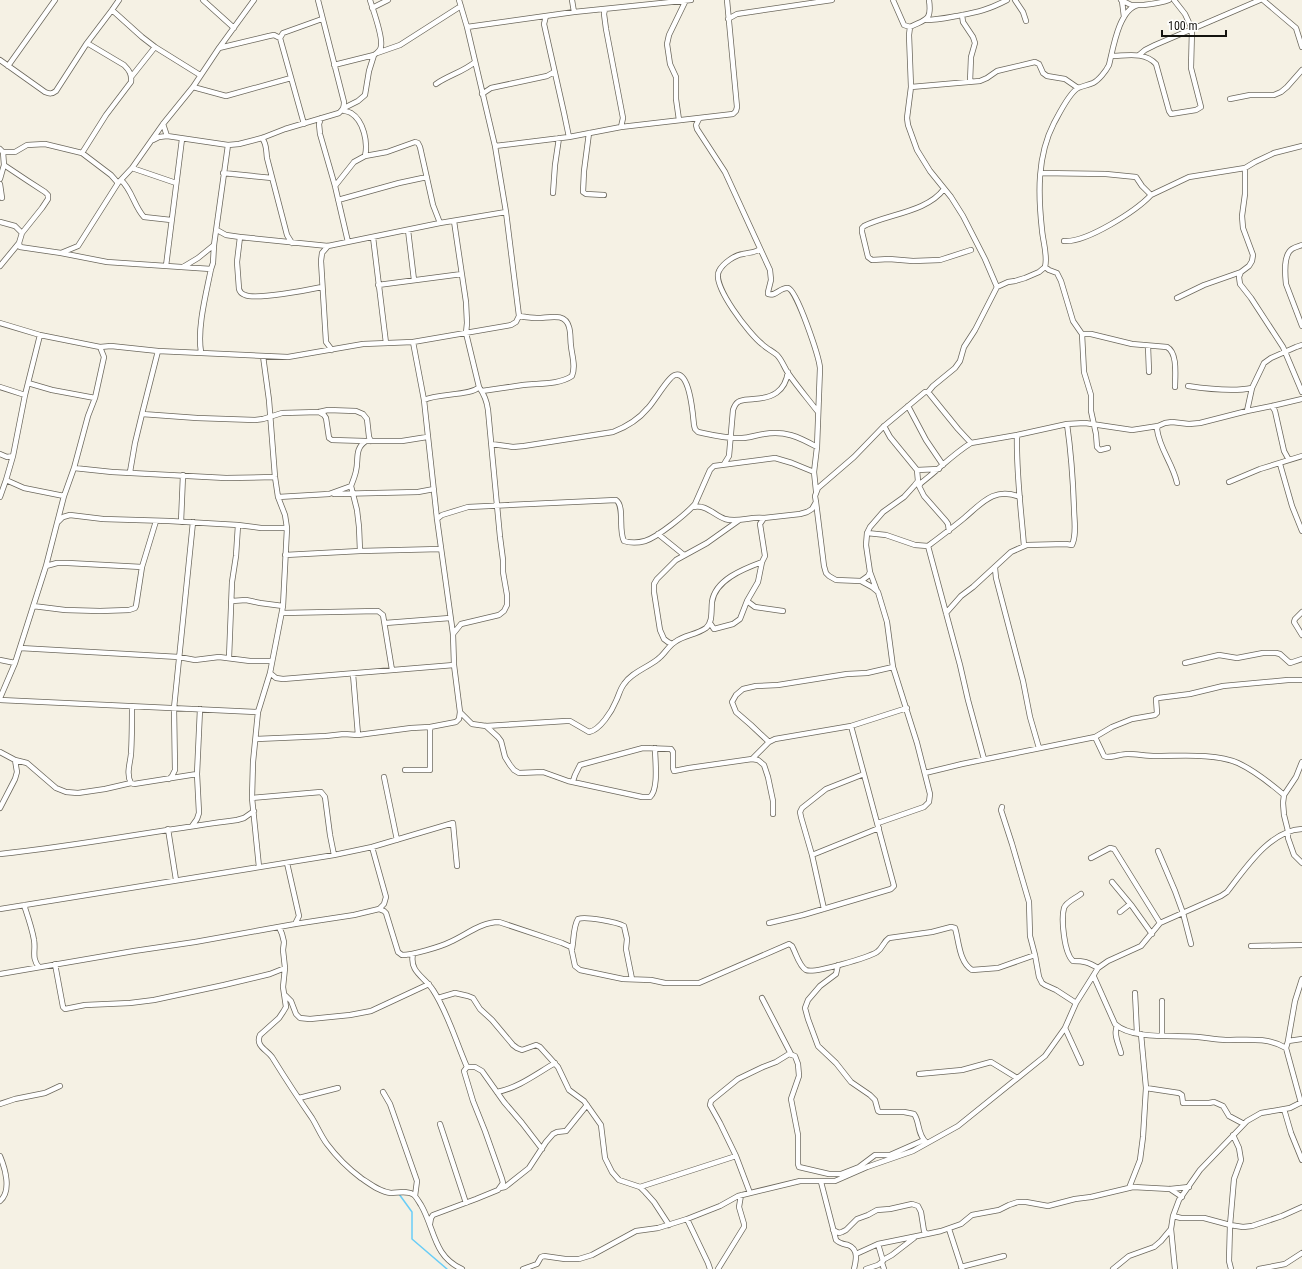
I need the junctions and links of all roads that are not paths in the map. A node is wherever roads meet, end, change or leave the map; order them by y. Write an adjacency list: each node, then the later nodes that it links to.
1 (55, 0): 54 (street)
2 (119, 0): 28 (street)
3 (204, 0): 39 (street)
4 (254, 0): 39 (street)
5 (318, 0): 33 (street)
6 (370, 0): 26 (street)
7 (388, 0): 21 (street)
8 (459, 0): 25 (street)
9 (572, 0): 29 (street)
10 (686, 0): 11 (street); 23 (street); 70 (street)
11 (692, 0)
12 (726, 0): 34 (street)
13 (832, 0): 34 (street)
14 (893, 0): 38 (street)
15 (929, 0): 35 (street)
16 (1007, 0): 30 (street)
17 (1015, 0): 36 (street)
18 (1169, 0): 24 (street)
19 (1174, 0): 40 (street)
20 (1262, 0): 40 (street); 44 (street)
21 (382, 1): 26 (street)
22 (1121, 1): 24 (street); 32 (street)
23 (638, 3): 27 (street)
24 (1138, 5): 32 (street)
25 (461, 6): 37 (street); 47 (street)
26 (372, 8): 43 (street)
27 (605, 9): 29 (street); 73 (street)
28 (112, 10): 42 (street); 45 (street)
29 (574, 12): 31 (street)
30 (962, 15): 35 (street); 60 (street)
31 (546, 16): 37 (street); 56 (street)
32 (1124, 17): 50 (street)
33 (322, 19): 41 (street); 53 (street)
34 (728, 19): 69 (street)
35 (926, 20): 38 (street)
36 (1026, 21)
37 (467, 27): 52 (street)
38 (910, 27): 63 (street)
39 (234, 28): 46 (street)
40 (1192, 29): 49 (street); 49 (street)
41 (280, 38): 46 (street); 59 (street)
42 (87, 43): 54 (street); 58 (street)
43 (382, 46): 47 (street); 48 (street)
44 (1302, 47)
45 (155, 48): 57 (street); 58 (street)
46 (219, 48): 57 (street)
47 (387, 50): 48 (street)
48 (376, 54): 53 (street); 67 (street)
49 (1139, 55): 50 (street)
50 (1111, 56): 64 (street)
51 (0, 60): 54 (street)
52 (475, 62): 61 (street); 65 (street)
53 (334, 65): 67 (street)
54 (8, 66)
55 (1302, 70): 66 (street)
56 (554, 72): 65 (street); 76 (street)
57 (200, 75): 62 (street)
58 (132, 76): 85 (street)
59 (291, 78): 62 (street); 72 (street)
60 (970, 82): 63 (street); 64 (street)
61 (436, 84)
62 (193, 87): 71 (street)
63 (911, 87): 99 (street)
64 (1078, 88): 91 (street)
65 (482, 94): 82 (street)
66 (1230, 99)
67 (343, 109): 68 (street); 86 (street)
68 (321, 118): 72 (street); 98 (street)
69 (699, 118): 70 (street); 127 (street)
70 (679, 120): 73 (street)
71 (163, 124): 75 (street); 80 (street)
72 (304, 124): 77 (street)
73 (621, 127): 74 (street)
74 (589, 133): 76 (street); 101 (street)
75 (168, 136): 79 (street); 80 (street)
76 (568, 137): 78 (street)
77 (262, 138): 81 (street); 93 (street)
78 (559, 138): 82 (street); 100 (street)
79 (182, 139): 81 (street); 96 (street)
80 (152, 141): 88 (street)
81 (228, 145): 90 (street)
82 (495, 146): 105 (street)
83 (1302, 146): 89 (street)
84 (2, 150): 85 (street); 87 (street)
85 (82, 154): 95 (street)
86 (365, 156): 92 (street); 98 (street)
87 (4, 165): 94 (street); 112 (street)
88 (132, 168): 95 (street); 96 (street)
89 (1245, 168): 102 (street); 136 (street)
90 (223, 173): 93 (street); 110 (street)
91 (1041, 173): 102 (street); 134 (street)
92 (427, 177): 104 (street); 109 (street)
93 (272, 178): 114 (street)
94 (0, 179)
95 (120, 182): 106 (street); 125 (street)
96 (176, 183): 106 (street)
97 (0, 184): 103 (street)
98 (335, 186): 104 (street)
99 (944, 189): 128 (street); 143 (street)
100 (553, 193)
101 (604, 195)
102 (1151, 195): 118 (street)
103 (2, 198)
104 (338, 200): 121 (street)
105 (506, 212): 107 (street); 145 (street)
106 (171, 220): 132 (street)
107 (454, 221): 109 (street); 137 (street)
108 (0, 222): 112 (street)
109 (440, 223): 111 (street)
110 (217, 230): 113 (street); 117 (street)
111 (408, 230): 116 (street); 139 (street)
112 (22, 233): 122 (street)
113 (226, 235): 115 (street); 117 (street)
114 (288, 235): 119 (street); 120 (street)
115 (240, 237): 119 (street); 142 (street)
116 (373, 237): 121 (street); 141 (street)
117 (215, 239): 123 (street)
118 (1064, 241)
119 (282, 242): 120 (street)
120 (292, 242): 126 (street)
121 (348, 242): 126 (street)
122 (18, 243): 129 (street); 131 (street)
123 (214, 245): 133 (street); 135 (street)
124 (1302, 245): 147 (street)
125 (78, 246): 129 (street); 130 (street)
126 (328, 246): 142 (street)
127 (760, 249): 165 (street); 183 (street)
128 (971, 250)
129 (61, 253): 130 (street)
130 (80, 257): 132 (street)
131 (0, 266)
132 (166, 266): 133 (street)
133 (182, 267): 135 (street)
134 (1045, 267): 143 (street); 150 (street)
135 (211, 269): 160 (street)
136 (1241, 272): 138 (street); 140 (street)
137 (462, 274): 139 (street); 148 (street)
138 (1231, 275): 140 (street); 144 (street)
139 (414, 280): 141 (street)
140 (1240, 284): 162 (street)
141 (378, 285): 153 (street)
142 (322, 287): 151 (street)
143 (997, 287): 173 (street)
144 (1177, 298)
145 (518, 316): 148 (street); 172 (street)
146 (0, 323): 149 (street)
147 (1302, 326)
148 (466, 333): 152 (street); 172 (street)
149 (40, 334): 156 (street); 167 (street)
150 (1082, 334): 155 (street); 187 (street)
151 (326, 342): 158 (street); 161 (street)
152 (413, 342): 153 (street); 178 (street)
153 (386, 343): 158 (street)
154 (1302, 345): 162 (street)
155 (1148, 346): 166 (street); 170 (street)
156 (100, 347): 157 (street); 164 (street)
157 (114, 347): 159 (street); 164 (street)
158 (332, 350): 161 (street)
159 (158, 351): 160 (street); 184 (street)
160 (201, 352): 163 (street)
161 (320, 352): 163 (street)
162 (1285, 352): 171 (street); 174 (street)
163 (263, 356): 185 (street)
164 (104, 358): 176 (street)
165 (788, 372): 183 (street); 192 (street)
166 (1149, 372)
167 (28, 383): 175 (street); 176 (street)
168 (1188, 386): 171 (street)
169 (0, 387): 175 (street)
170 (1175, 387)
171 (1252, 388): 181 (street)
172 (481, 389): 178 (street); 195 (street)
173 (928, 392): 179 (street); 194 (street)
174 (1302, 392)
175 (25, 395): 199 (street)
176 (95, 398): 207 (street)
177 (1302, 399): 180 (street)
178 (424, 400): 191 (street)
179 (908, 406): 188 (street); 206 (street)
180 (1272, 406): 181 (street); 202 (street)
181 (1247, 411): 189 (street)
182 (319, 412): 185 (street); 193 (street); 193 (street)
183 (818, 412): 196 (street)
184 (142, 414): 185 (street); 209 (street)
185 (271, 417): 212 (street)
186 (1067, 424): 187 (street); 190 (street); 242 (street)
187 (1094, 424): 189 (street); 197 (street)
188 (884, 426): 208 (street); 218 (street)
189 (1158, 426): 215 (street)
190 (1017, 435): 194 (street); 224 (street)
191 (427, 437): 193 (street); 217 (street)
192 (731, 438): 195 (street); 196 (street); 200 (street)
193 (369, 441): 216 (street)
194 (971, 443): 206 (street)
195 (491, 444): 226 (street)
196 (817, 447): 210 (street)
197 (1108, 448)
198 (0, 454): 199 (street)
199 (13, 456): 213 (street)
200 (729, 456): 203 (street); 204 (street)
201 (1302, 456): 202 (street)
202 (1289, 460): 205 (street)
203 (736, 463): 204 (street); 210 (street)
204 (724, 464): 227 (street)
205 (1280, 464): 214 (street); 238 (street)
206 (941, 467): 208 (street); 237 (street)
207 (74, 468): 209 (street); 221 (street)
208 (917, 470): 239 (street)
209 (130, 472): 211 (street)
210 (814, 472): 218 (street)
211 (183, 475): 212 (street); 233 (street)
212 (275, 477): 223 (street)
213 (6, 480): 221 (street); 222 (street)
214 (1229, 482)
215 (1177, 483)
216 (351, 486): 219 (street); 220 (street)
217 (434, 489): 220 (street); 229 (street)
218 (816, 493): 225 (street)
219 (329, 494): 220 (street); 223 (street)
220 (352, 494): 244 (street)
221 (64, 496): 232 (street)
222 (0, 497)
223 (278, 497): 236 (street)
224 (1020, 497): 237 (street); 242 (street)
225 (816, 502): 228 (street); 252 (street)
226 (497, 505): 229 (street); 240 (street); 265 (street)
227 (693, 507): 231 (street); 240 (street)
228 (764, 518): 231 (street); 247 (street)
229 (437, 519): 243 (street)
230 (156, 521): 232 (street); 233 (street); 249 (street)
231 (738, 521): 246 (street)
232 (58, 522): 248 (street)
233 (181, 522): 234 (street)
234 (193, 522): 235 (street); 270 (street)
235 (238, 525): 236 (street); 255 (street)
236 (286, 528): 245 (street)
237 (949, 531): 241 (street)
238 (1302, 531)
239 (867, 533): 241 (street); 251 (street)
240 (658, 534): 246 (street)
241 (928, 546): 261 (street)
242 (1024, 546): 250 (street)
243 (442, 549): 244 (street); 262 (street)
244 (360, 551): 245 (street)
245 (285, 555): 257 (street)
246 (684, 555): 268 (street)
247 (762, 562): 254 (street); 264 (street)
248 (46, 566): 249 (street); 256 (street)
249 (142, 567): 256 (street)
250 (995, 568): 261 (street); 298 (street)
251 (870, 572): 252 (street); 253 (street)
252 (861, 581): 253 (street)
253 (878, 592): 278 (street)
254 (747, 600): 258 (street); 264 (street)
255 (232, 601): 257 (street); 271 (street)
256 (33, 606): 269 (street)
257 (283, 606): 259 (street)
258 (782, 611)
259 (282, 612): 263 (street); 274 (street)
260 (1302, 612): 267 (street)
261 (946, 613): 302 (street)
262 (450, 619): 263 (street); 265 (street); 266 (street)
263 (385, 623): 279 (street)
264 (710, 623): 268 (street)
265 (461, 624): 266 (street)
266 (453, 634): 277 (street)
267 (1302, 634)
268 (672, 644): 290 (street)
269 (20, 648): 270 (street); 275 (street)
270 (179, 657): 271 (street); 285 (street)
271 (229, 658): 274 (street)
272 (1302, 659): 276 (street)
273 (0, 660): 275 (street)
274 (272, 661): 280 (street)
275 (16, 663): 283 (street)
276 (1185, 663)
277 (454, 665): 279 (street); 289 (street)
278 (893, 667): 286 (street); 296 (street)
279 (392, 670): 281 (street)
280 (270, 673): 281 (street); 288 (street)
281 (353, 674): 293 (street)
282 (1302, 680): 294 (street)
283 (0, 699): 284 (street)
284 (132, 706): 285 (street); 311 (street)
285 (174, 708): 287 (street); 309 (street)
286 (907, 708): 291 (street); 307 (street)
287 (200, 709): 288 (street); 305 (street)
288 (258, 712): 295 (street)
289 (460, 712): 290 (street); 292 (street)
290 (486, 726): 310 (street)
291 (851, 726): 296 (street); 306 (street)
292 (430, 727): 293 (street); 304 (street)
293 (358, 735): 295 (street)
294 (1095, 737): 298 (street); 312 (street)
295 (256, 738): 313 (street)
296 (769, 742): 300 (street)
297 (655, 748): 300 (street); 310 (street); 310 (street)
298 (1039, 748): 302 (street)
299 (0, 752): 301 (street)
300 (752, 759): 317 (street)
301 (15, 760): 311 (street); 315 (street)
302 (984, 760): 307 (street)
303 (1302, 762): 312 (street)
304 (405, 770)
305 (196, 774): 309 (street); 319 (street)
306 (864, 774): 318 (street); 328 (street)
307 (925, 774): 318 (street)
308 (384, 777): 323 (street)
309 (169, 778): 311 (street)
310 (573, 781)
311 (131, 783)
312 (1284, 795): 322 (street)
313 (252, 798): 316 (street); 327 (street)
314 (1002, 807): 356 (street)
315 (0, 808)
316 (254, 811): 319 (street); 332 (street)
317 (773, 814)
318 (878, 825): 328 (street); 341 (street)
319 (192, 826): 320 (street)
320 (168, 829): 326 (street); 334 (street)
321 (1302, 829): 322 (street)
322 (1288, 831): 331 (street); 343 (street)
323 (397, 840): 324 (street); 333 (street)
324 (372, 846): 327 (street); 340 (street)
325 (1158, 851): 343 (street)
326 (0, 854)
327 (334, 854): 330 (street)
328 (812, 855): 341 (street)
329 (1091, 858): 347 (street)
330 (287, 863): 332 (street); 344 (street)
331 (1302, 863)
332 (259, 866): 334 (street)
333 (457, 866)
334 (176, 880): 338 (street)
335 (1112, 882): 337 (street)
336 (1081, 894): 361 (street)
337 (1130, 904): 342 (street); 350 (street)
338 (24, 905): 339 (street); 359 (street)
339 (0, 909)
340 (379, 909): 345 (street); 355 (street)
341 (824, 909): 346 (street)
342 (1120, 912)
343 (1183, 914): 347 (street); 351 (street)
344 (299, 916): 345 (street); 348 (street)
345 (305, 922): 348 (street)
346 (769, 922)
347 (1160, 923): 350 (street)
348 (295, 924): 349 (street)
349 (279, 927): 357 (street); 360 (street)
350 (1152, 934): 361 (street)
351 (1191, 944)
352 (1302, 945): 353 (street)
353 (1251, 946)
354 (572, 950): 355 (street); 364 (street); 364 (street)
355 (413, 954): 366 (street)
356 (1035, 955): 358 (street); 372 (street)
357 (55, 964): 359 (street); 360 (street)
358 (838, 965): 364 (street); 400 (street)
359 (39, 967): 362 (street)
360 (285, 968): 368 (street)
361 (1098, 968): 363 (street)
362 (0, 974)
363 (1094, 977): 372 (street); 373 (street)
364 (632, 979)
365 (1302, 979): 378 (street)
366 (429, 984): 368 (street); 369 (street)
367 (1135, 992): 375 (street)
368 (284, 993): 392 (street)
369 (438, 998): 382 (street); 384 (street)
370 (762, 998): 381 (street)
371 (1162, 1001): 376 (street)
372 (1076, 1003): 374 (street)
373 (1117, 1026): 375 (street); 380 (street)
374 (1065, 1028): 383 (street); 386 (street)
375 (1139, 1033): 376 (street); 389 (street)
376 (1162, 1036): 379 (street)
377 (1302, 1039): 378 (street)
378 (1288, 1041): 379 (street)
379 (1286, 1048): 393 (street)
380 (1121, 1053)
381 (791, 1054): 400 (street); 403 (street)
382 (554, 1063): 391 (street); 395 (street)
383 (1081, 1063)
384 (467, 1067): 391 (street); 408 (street)
385 (919, 1074): 386 (street)
386 (1017, 1078): 400 (street)
387 (60, 1086): 394 (street)
388 (338, 1088): 392 (street)
389 (1146, 1088): 398 (street); 409 (street)
390 (383, 1092): 413 (street)
391 (497, 1092): 401 (street)
392 (298, 1098): 413 (street)
393 (1301, 1102): 396 (street)
394 (0, 1104)
395 (587, 1105): 401 (street); 406 (street)
396 (1284, 1109): 398 (street); 404 (street)
397 (440, 1124): 416 (street)
398 (1244, 1124): 399 (street)
399 (1234, 1135): 407 (street); 421 (street)
400 (925, 1142): 405 (street)
401 (542, 1149): 408 (street)
402 (0, 1156): 415 (street)
403 (736, 1156): 406 (street); 411 (street)
404 (1302, 1160)
405 (821, 1182): 411 (street); 425 (street)
406 (640, 1187): 420 (street)
407 (1189, 1187): 410 (street); 414 (street)
408 (500, 1188): 416 (street)
409 (1129, 1188): 410 (street); 423 (street)
410 (1170, 1189): 414 (street)
411 (750, 1193): 412 (street)
412 (741, 1195): 419 (street); 438 (street)
413 (415, 1196): 422 (street)
414 (1182, 1197): 418 (street)
415 (0, 1201)
416 (466, 1203): 422 (street)
417 (1302, 1207): 421 (street)
418 (1172, 1216): 421 (street); 424 (street)
419 (687, 1219): 420 (street); 437 (street)
420 (669, 1225): 436 (street)
421 (1230, 1225): 444 (street)
422 (430, 1226): 435 (street)
423 (949, 1229): 426 (street); 434 (street)
424 (1170, 1229): 442 (street); 443 (street)
425 (833, 1230): 426 (street); 430 (street)
426 (927, 1234): 427 (street)
427 (915, 1237): 428 (street); 432 (street)
428 (878, 1244): 430 (street); 432 (street)
429 (1302, 1253): 433 (street)
430 (856, 1254): 439 (street)
431 (1004, 1256): 434 (street)
432 (882, 1262): 440 (street); 441 (street)
433 (1285, 1264): 445 (street); 446 (street)
434 (961, 1268)
435 (462, 1269)
436 (523, 1269)
437 (710, 1269)
438 (718, 1269)
439 (854, 1269)
440 (866, 1269)
441 (884, 1269)
442 (1113, 1269)
443 (1175, 1269)
444 (1231, 1269)
445 (1259, 1269)
446 (1287, 1269)

